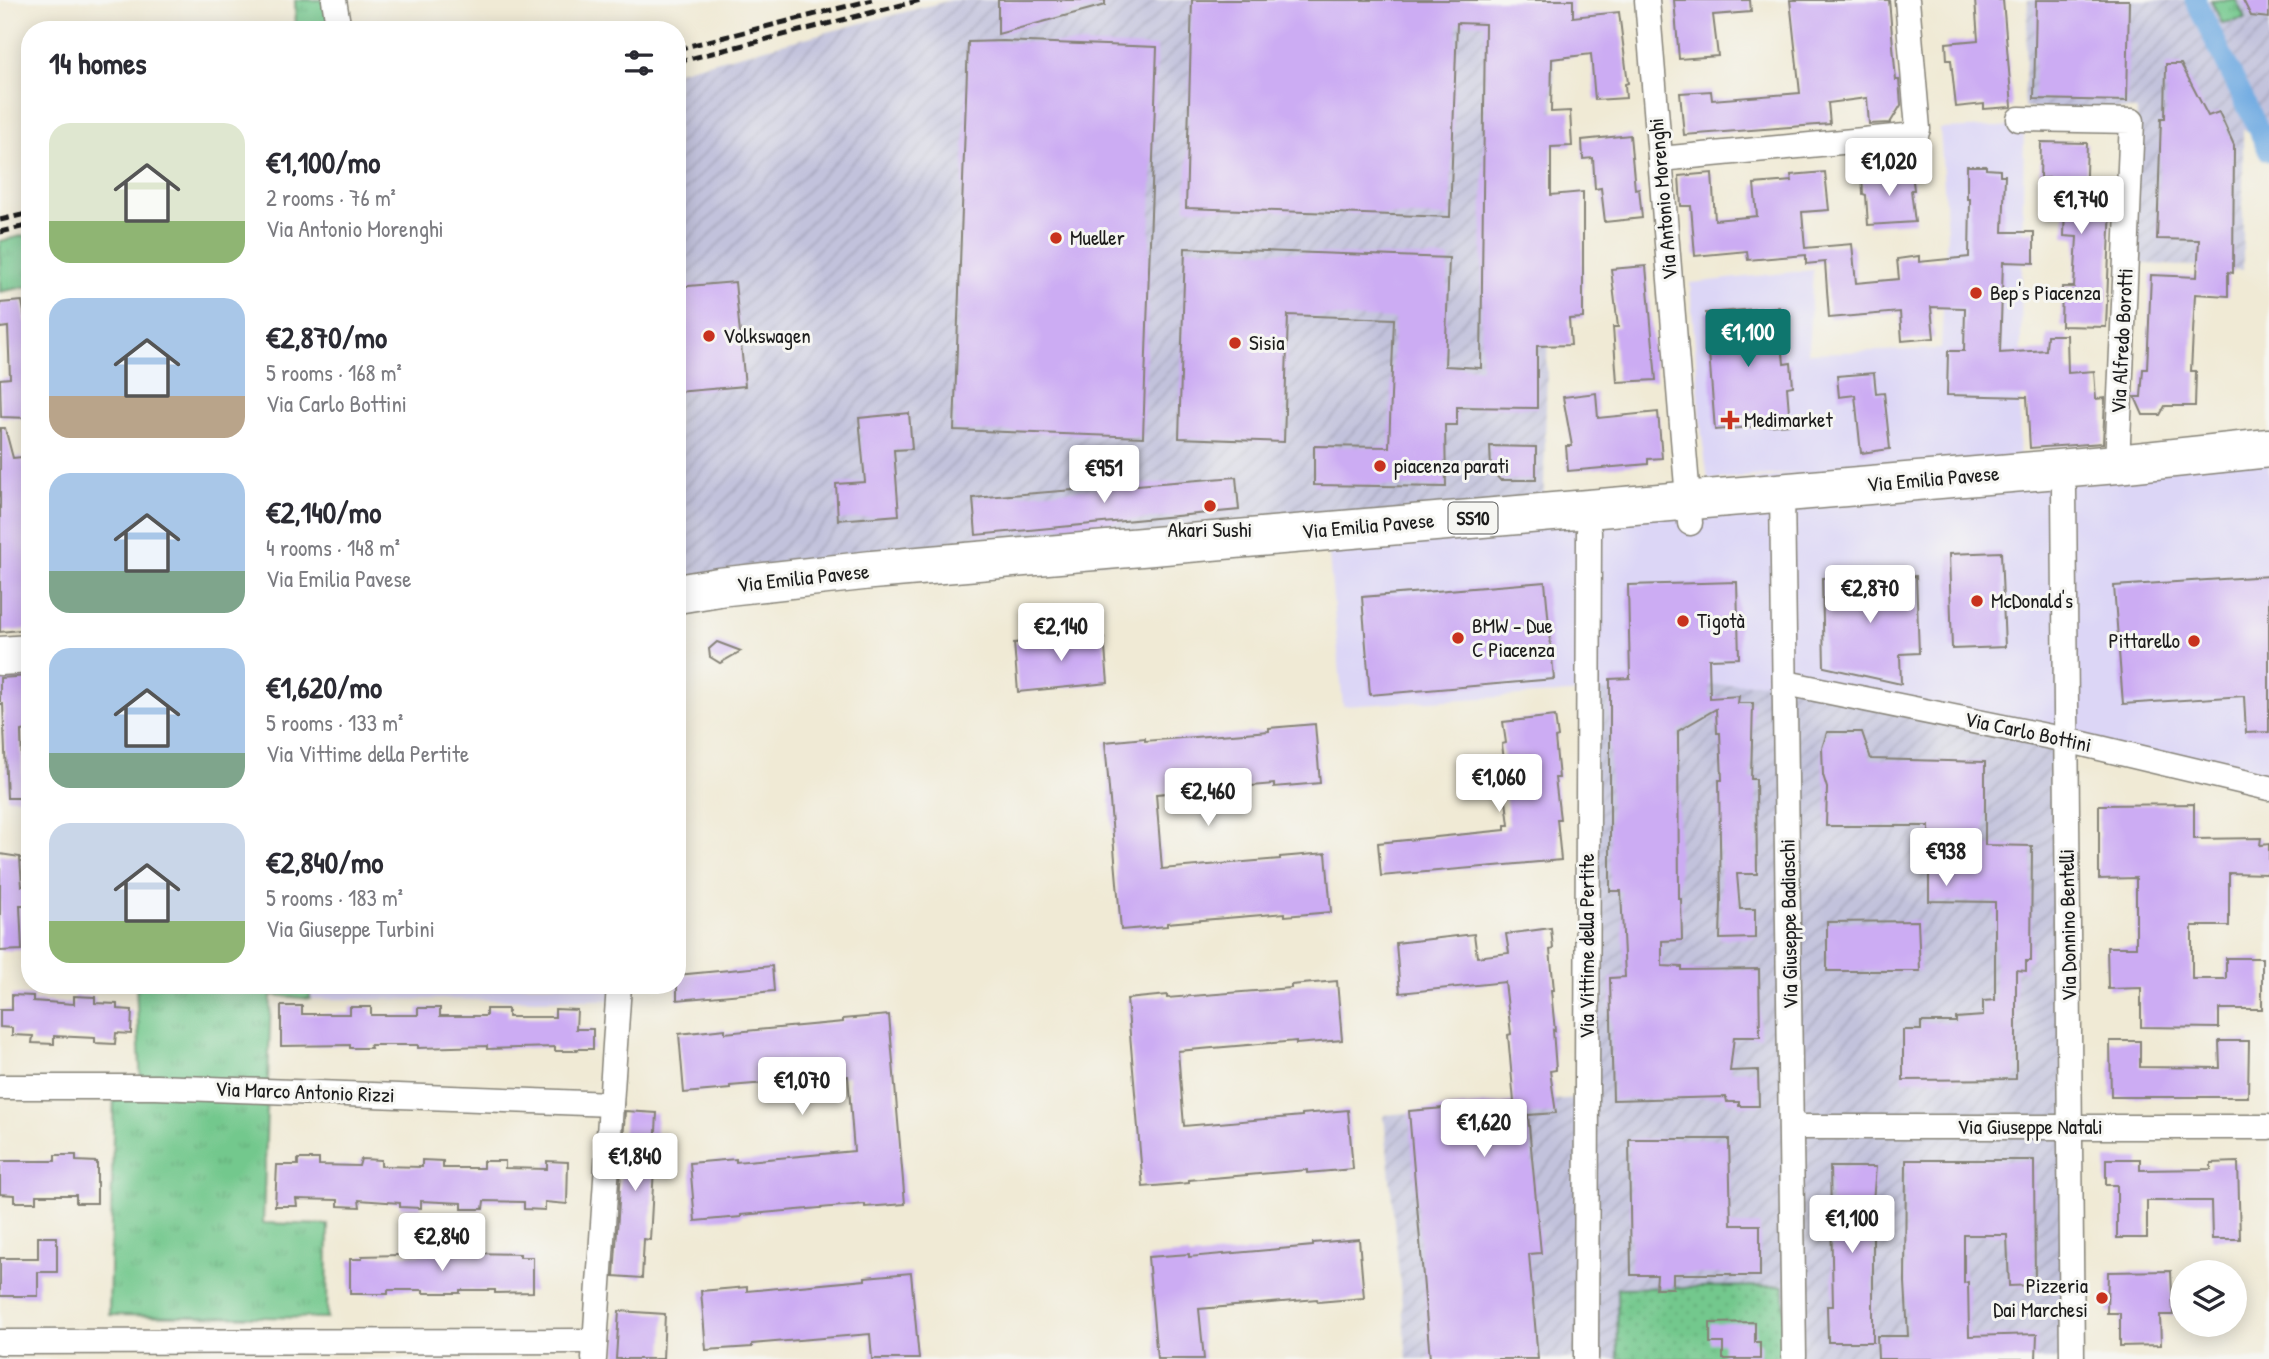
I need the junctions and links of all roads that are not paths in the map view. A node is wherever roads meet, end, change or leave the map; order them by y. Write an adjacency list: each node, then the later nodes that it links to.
1 (334, 0): 4 (street)
2 (1647, 0): 6 (street, Via Antonio Morenghi)
3 (1907, 0): 6 (street)
4 (338, 21)
5 (2019, 119): 8 (street, Via Alfredo Borotti)
6 (1660, 159): 12 (street, Via Antonio Morenghi)
7 (2269, 448): 8 (main road, Via Emilia Pavese / SS10)
8 (2117, 464): 11 (main road, Via Emilia Pavese / SS10)
9 (2269, 471): 10 (main road, Via Emilia Pavese / SS10)
10 (2064, 491): 11 (main road, Via Emilia Pavese / SS10); 19 (street, Via Donnino Bentelli)
11 (1783, 503): 12 (main road, Via Emilia Pavese / SS10); 18 (street, Via Giuseppe Badiaschi)
12 (1689, 511): 13 (main road, Via Emilia Pavese / SS10); 14 (main road, Via Emilia Pavese / SS10)
13 (1589, 532): 15 (main road, Via Emilia Pavese / SS10); 30 (street, Via Vittime della Pertite)
14 (686, 594)
15 (686, 597)
16 (21, 654): 17 (main road)
17 (0, 656)
18 (1786, 683): 19 (street, Via Carlo Bottini); 24 (street, Via Giuseppe Badiaschi)
19 (2067, 740): 20 (street, Via Carlo Bottini); 25 (street, Via Donnino Bentelli)
20 (2269, 788)
21 (618, 994): 23 (street)
22 (0, 1087): 23 (street, Via Marco Antonio Rizzi)
23 (611, 1104): 28 (street)
24 (1792, 1127): 25 (street, Via Giuseppe Natali); 29 (street, Via Giuseppe Badiaschi)
25 (2070, 1127): 26 (street, Via Giuseppe Natali); 31 (street, Via Donnino Bentelli)
26 (2269, 1127)
27 (0, 1342): 28 (street)
28 (594, 1350)
29 (1794, 1356)
30 (1586, 1359)
31 (2072, 1359)

